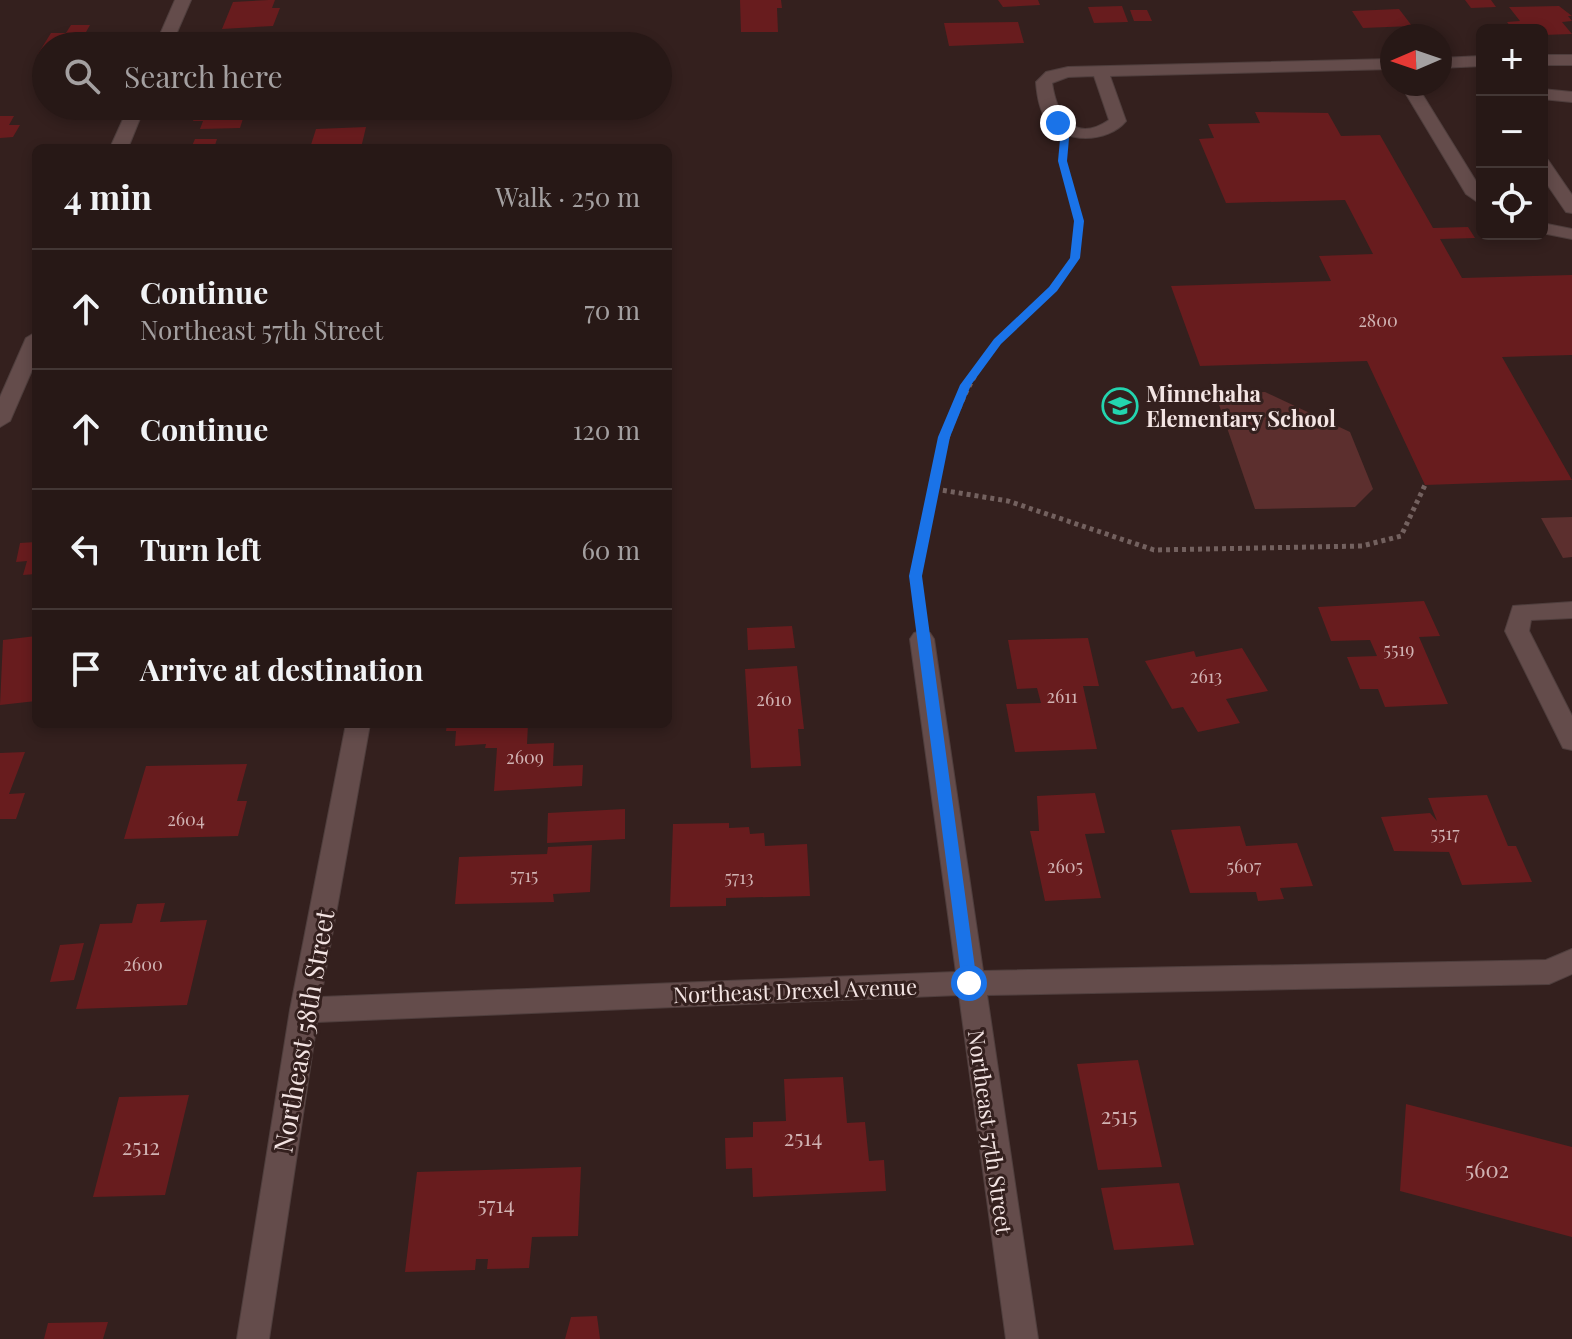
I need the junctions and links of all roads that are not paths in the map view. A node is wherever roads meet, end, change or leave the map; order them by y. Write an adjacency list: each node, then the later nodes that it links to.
1 (183, 0): 2 (street)
2 (169, 32)
3 (1548, 60): 4 (street)
4 (1572, 60)
5 (1476, 62): 6 (street)
6 (1452, 63)
7 (1380, 64): 8 (street)
8 (1101, 72): 8 (street)
9 (1548, 95): 11 (street)
10 (1415, 96): 15 (street)
11 (1572, 97)
12 (131, 120): 13 (street)
13 (121, 144)
14 (1545, 168): 16 (street)
15 (1476, 195)
16 (1572, 208)
17 (1548, 229): 18 (street)
18 (1572, 234)
19 (32, 347): 20 (street)
20 (0, 421)
21 (1572, 610): 24 (street)
22 (922, 639): 26 (street, Northeast 57th Street)
23 (357, 728): 27 (street, Northeast 58th Street)
24 (1572, 741)
25 (1572, 961): 26 (street, Northeast Drexel Avenue)
26 (969, 983): 27 (street, Northeast Drexel Avenue); 29 (street, Northeast 57th Street)
27 (304, 1010): 28 (street, Northeast 58th Street)
28 (253, 1339)
29 (1022, 1339)

